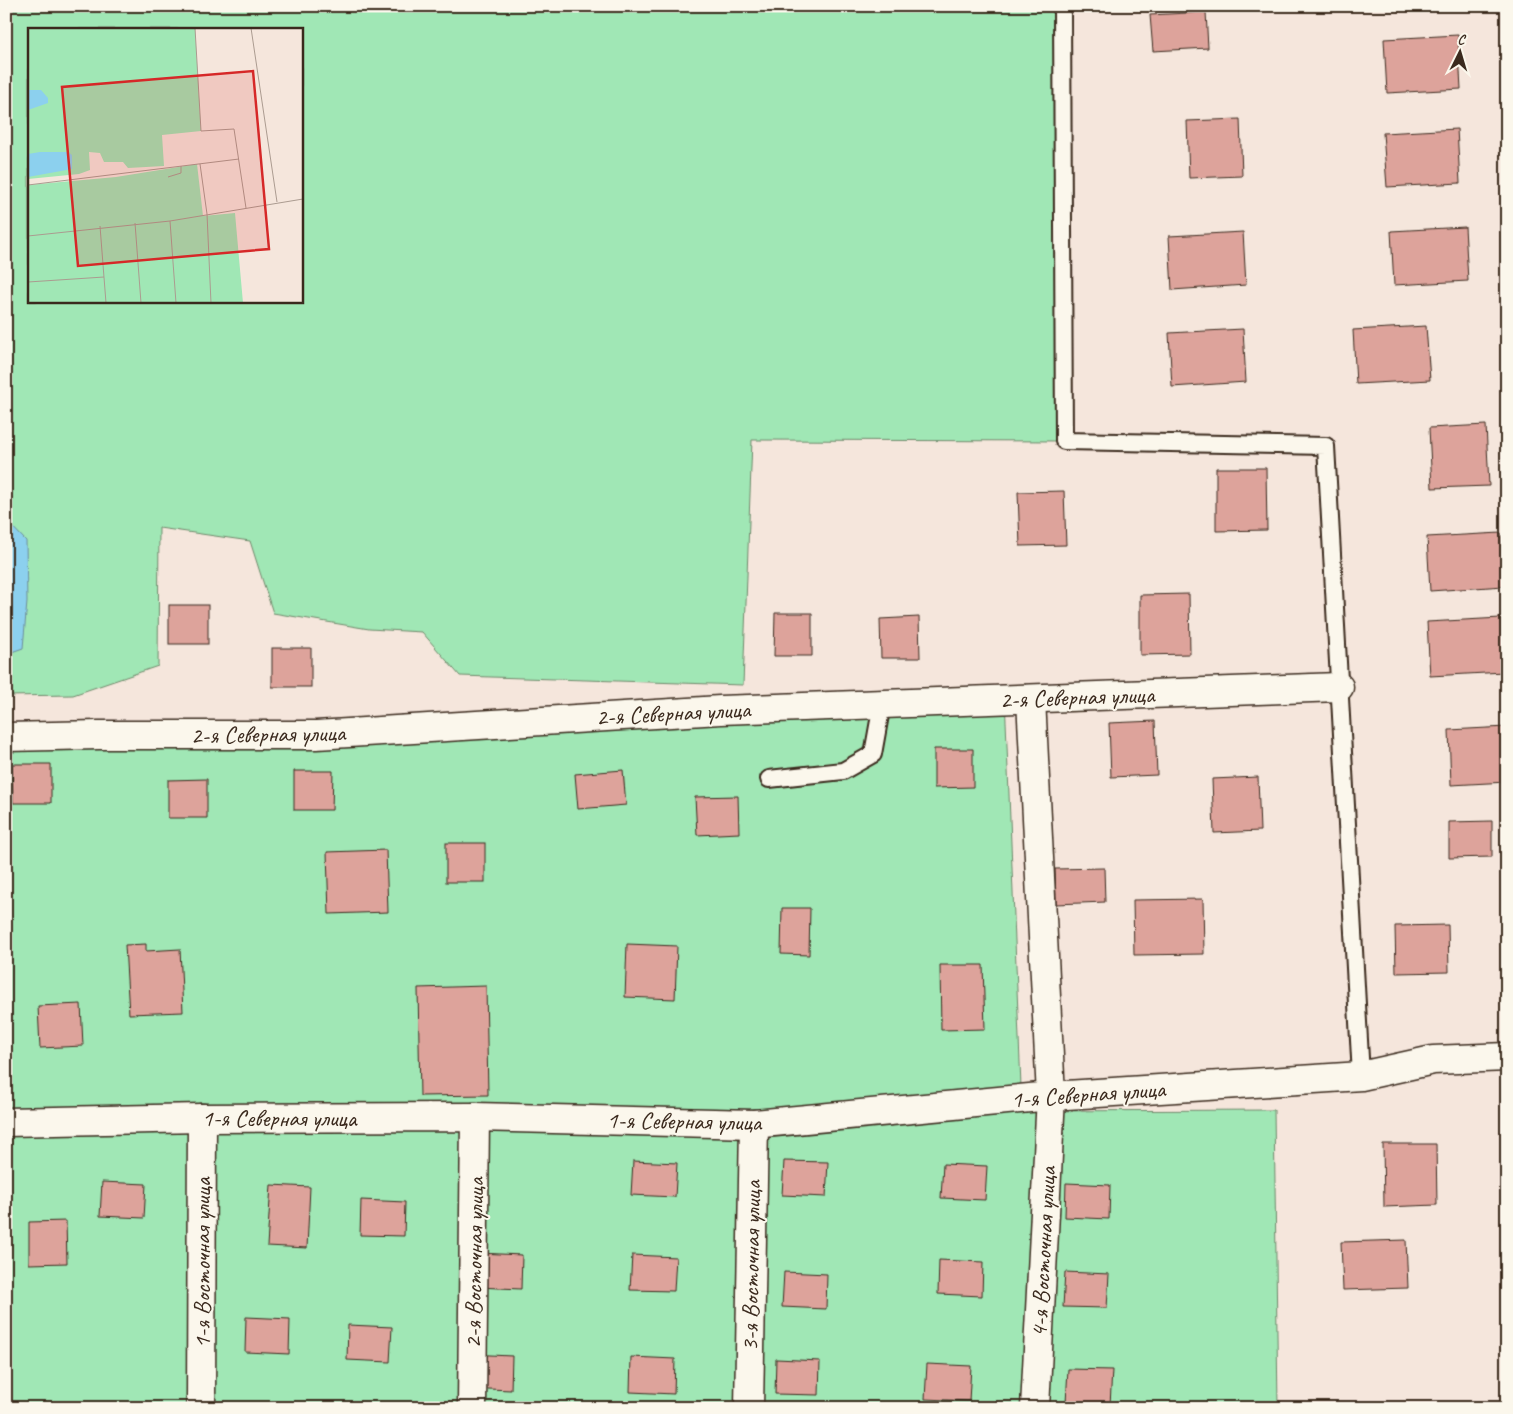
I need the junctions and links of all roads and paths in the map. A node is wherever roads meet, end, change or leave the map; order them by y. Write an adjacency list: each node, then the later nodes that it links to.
1 (1062, 6): 2 (lane)
2 (1339, 688): 3 (street, 2-я Северная улица); 8 (lane)
3 (1031, 699): 4 (street, 2-я Северная улица); 9 (street, 4-я Восточная улица)
4 (882, 704): 5 (street, 2-я Северная улица); 6 (lane)
5 (6, 737)
6 (769, 779)
7 (1507, 1057): 8 (street, 1-я Северная улица)
8 (1360, 1076): 9 (street, 1-я Северная улица)
9 (1051, 1096): 13 (street, 1-я Северная улица); 17 (street, 4-я Восточная улица)
10 (476, 1117): 11 (street, 1-я Северная улица); 13 (street, 1-я Северная улица); 15 (street, 2-я Восточная улица)
11 (202, 1118): 12 (street, 1-я Северная улица); 14 (street, 1-я Восточная улица)
12 (6, 1122)
13 (754, 1124): 16 (street, 3-я Восточная улица)
14 (202, 1408)
15 (472, 1408)
16 (749, 1408)
17 (1035, 1408)

